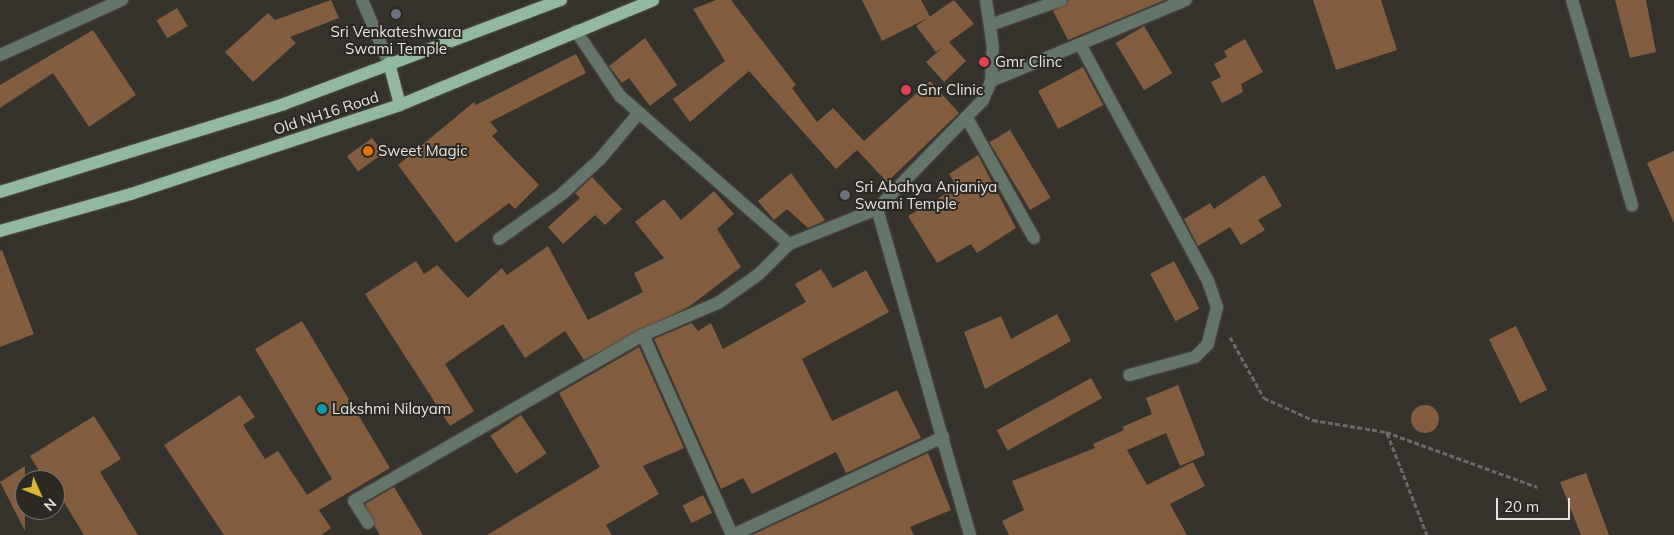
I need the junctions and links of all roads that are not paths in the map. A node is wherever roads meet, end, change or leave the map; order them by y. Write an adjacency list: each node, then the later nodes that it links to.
1 (122, 0): 12 (street)
2 (362, 0): 13 (street)
3 (561, 0): 13 (main road, Old NH16 Road)
4 (653, 0): 10 (main road, Old NH16 Road)
5 (986, 0): 9 (street)
6 (1061, 0): 9 (street)
7 (1186, 0): 11 (street)
8 (1572, 0): 19 (street)
9 (993, 24): 14 (street)
10 (576, 31): 15 (main road, Old NH16 Road); 16 (street)
11 (1080, 44): 14 (street); 26 (street)
12 (0, 55)
13 (389, 63): 15 (main road); 18 (main road, Old NH16 Road)
14 (991, 81): 17 (street)
15 (400, 105): 21 (main road, Old NH16 Road)
16 (639, 113): 23 (street); 24 (street)
17 (968, 120): 20 (street); 22 (street)
18 (0, 192)
19 (1632, 205)
20 (877, 209): 24 (street); 27 (street)
21 (0, 231)
22 (1034, 238)
23 (499, 239)
24 (789, 244): 25 (street)
25 (643, 335): 28 (street); 29 (street)
26 (1129, 375)
27 (943, 437): 29 (street); 30 (street)
28 (368, 523)
29 (733, 535)
30 (970, 535)

